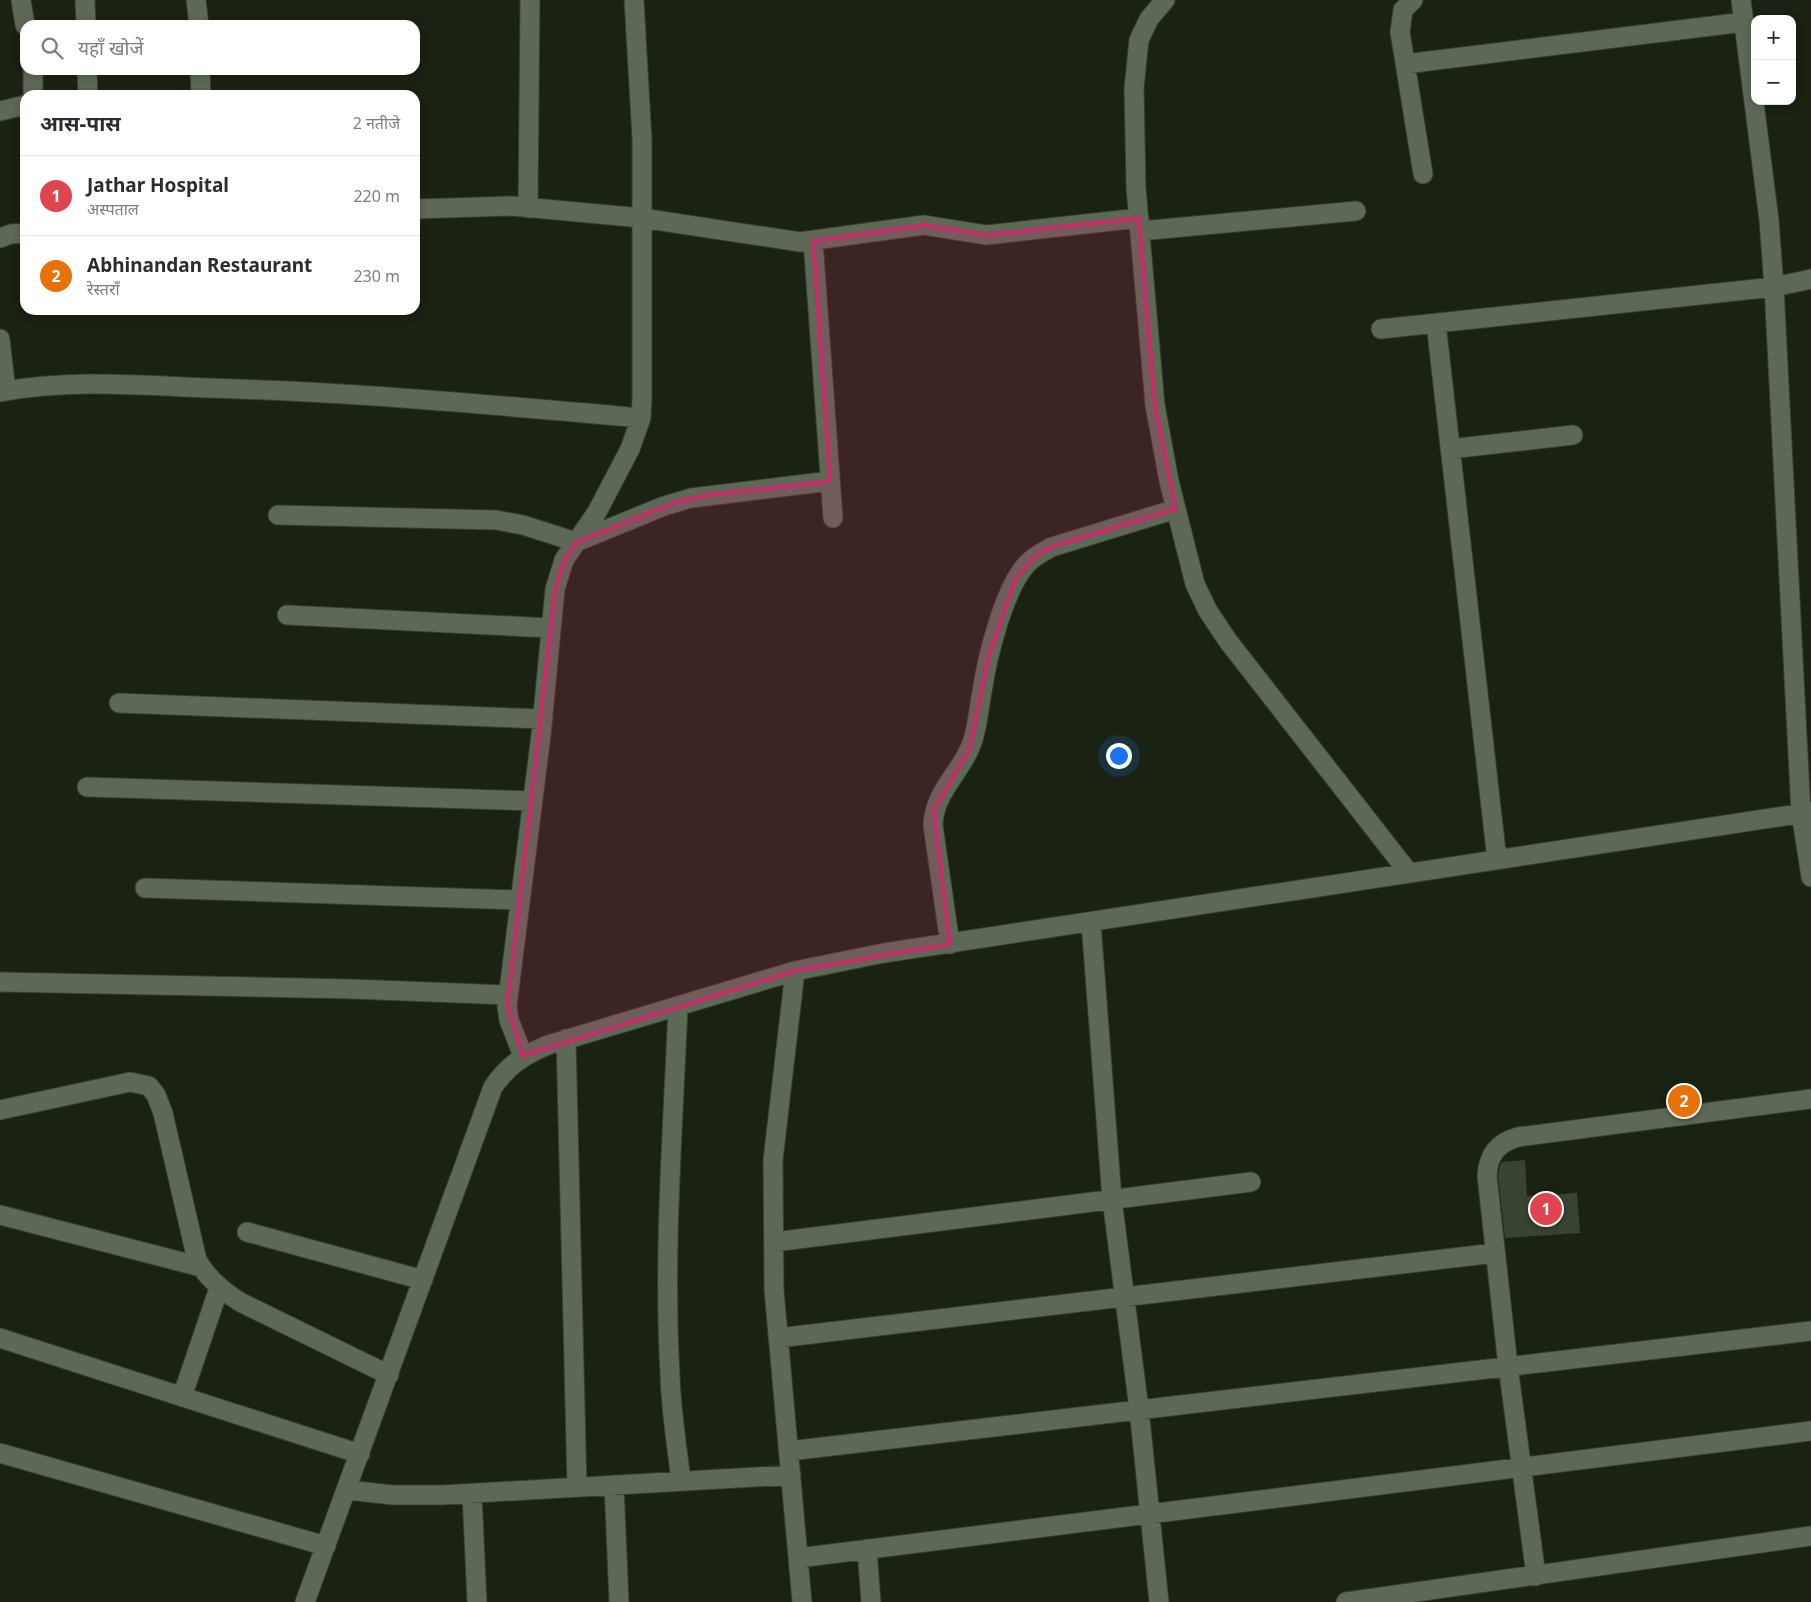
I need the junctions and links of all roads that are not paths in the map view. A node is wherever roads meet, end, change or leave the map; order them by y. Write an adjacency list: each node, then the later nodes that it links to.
1 (21, 0): 9 (street)
2 (85, 0): 10 (street)
3 (196, 0): 11 (street)
4 (530, 0): 23 (street)
5 (634, 0): 26 (street)
6 (1165, 0): 27 (street)
7 (1414, 0): 13 (street)
8 (1741, 0): 12 (street)
9 (24, 20)
10 (86, 20)
11 (198, 20)
12 (1744, 22): 13 (street); 32 (street)
13 (1405, 64): 22 (street)
14 (32, 75): 17 (street)
15 (87, 75): 18 (street)
16 (200, 75): 19 (street)
17 (33, 90)
18 (88, 90)
19 (201, 90)
20 (20, 106): 21 (street)
21 (0, 111)
22 (1423, 174)
23 (528, 208): 24 (street); 26 (street)
24 (420, 209)
25 (1356, 211): 27 (street)
26 (642, 218): 30 (street); 37 (street)
27 (1140, 224): 30 (street); 41 (street)
28 (20, 233): 29 (street)
29 (0, 238)
30 (813, 241): 40 (street)
31 (1811, 279): 32 (street)
32 (1774, 287): 33 (street); 51 (street)
33 (1436, 323): 34 (street); 39 (street)
34 (1381, 329)
35 (0, 339): 36 (street)
36 (3, 392): 37 (street)
37 (641, 418): 44 (street)
38 (1573, 435): 39 (street)
39 (1450, 449): 52 (street)
40 (830, 481): 43 (street); 44 (street)
41 (1176, 509): 53 (street); 58 (street)
42 (278, 515): 44 (street)
43 (833, 518)
44 (576, 542): 46 (street)
45 (287, 615): 46 (street)
46 (551, 628): 48 (street)
47 (119, 703): 48 (street)
48 (543, 719): 50 (street)
49 (87, 787): 50 (street)
50 (533, 800): 56 (street)
51 (1806, 813): 52 (street); 54 (street)
52 (1498, 860): 53 (street)
53 (1410, 873): 57 (street)
54 (1811, 877)
55 (145, 888): 56 (street)
56 (520, 900): 61 (street)
57 (1091, 922): 58 (street); 68 (street)
58 (950, 944): 59 (street)
59 (795, 971): 62 (street); 71 (street)
60 (0, 982): 61 (street)
61 (508, 994): 64 (street)
62 (678, 1006): 63 (street); 90 (street)
63 (566, 1039): 64 (street); 92 (street)
64 (522, 1056): 74 (street)
65 (1811, 1099): 72 (street)
66 (0, 1110): 73 (street)
67 (1250, 1182): 68 (street)
68 (1112, 1199): 71 (street); 76 (street)
69 (0, 1216): 73 (street)
70 (247, 1232): 74 (street)
71 (774, 1242): 79 (street)
72 (1495, 1253): 76 (street); 80 (street)
73 (201, 1267): 75 (street)
74 (423, 1280): 81 (street)
75 (219, 1288): 81 (street); 82 (street)
76 (1124, 1298): 79 (street); 83 (street)
77 (1811, 1331): 80 (street)
78 (0, 1338): 82 (street)
79 (778, 1338): 85 (street)
80 (1508, 1366): 83 (street); 88 (street)
81 (389, 1375): 87 (street)
82 (182, 1397): 87 (street)
83 (1139, 1409): 85 (street); 95 (street)
84 (1811, 1431): 88 (street)
85 (789, 1451): 89 (street)
86 (0, 1453): 97 (street)
87 (360, 1454): 93 (street)
88 (1521, 1468): 95 (street); 100 (street)
89 (791, 1475): 90 (street); 99 (street)
90 (681, 1481): 91 (street)
91 (614, 1485): 92 (street); 104 (street)
92 (577, 1487): 94 (street)
93 (347, 1490): 94 (street); 97 (street)
94 (472, 1494): 103 (street)
95 (1150, 1514): 98 (street); 107 (street)
96 (1811, 1536): 100 (street)
97 (326, 1546): 102 (street)
98 (866, 1549): 99 (street); 106 (street)
99 (798, 1558): 105 (street)
100 (1536, 1576): 101 (street)
101 (1404, 1598): 108 (street)
102 (306, 1602)
103 (477, 1602)
104 (619, 1602)
105 (802, 1602)
106 (871, 1602)
107 (1159, 1602)
108 (1346, 1602)

